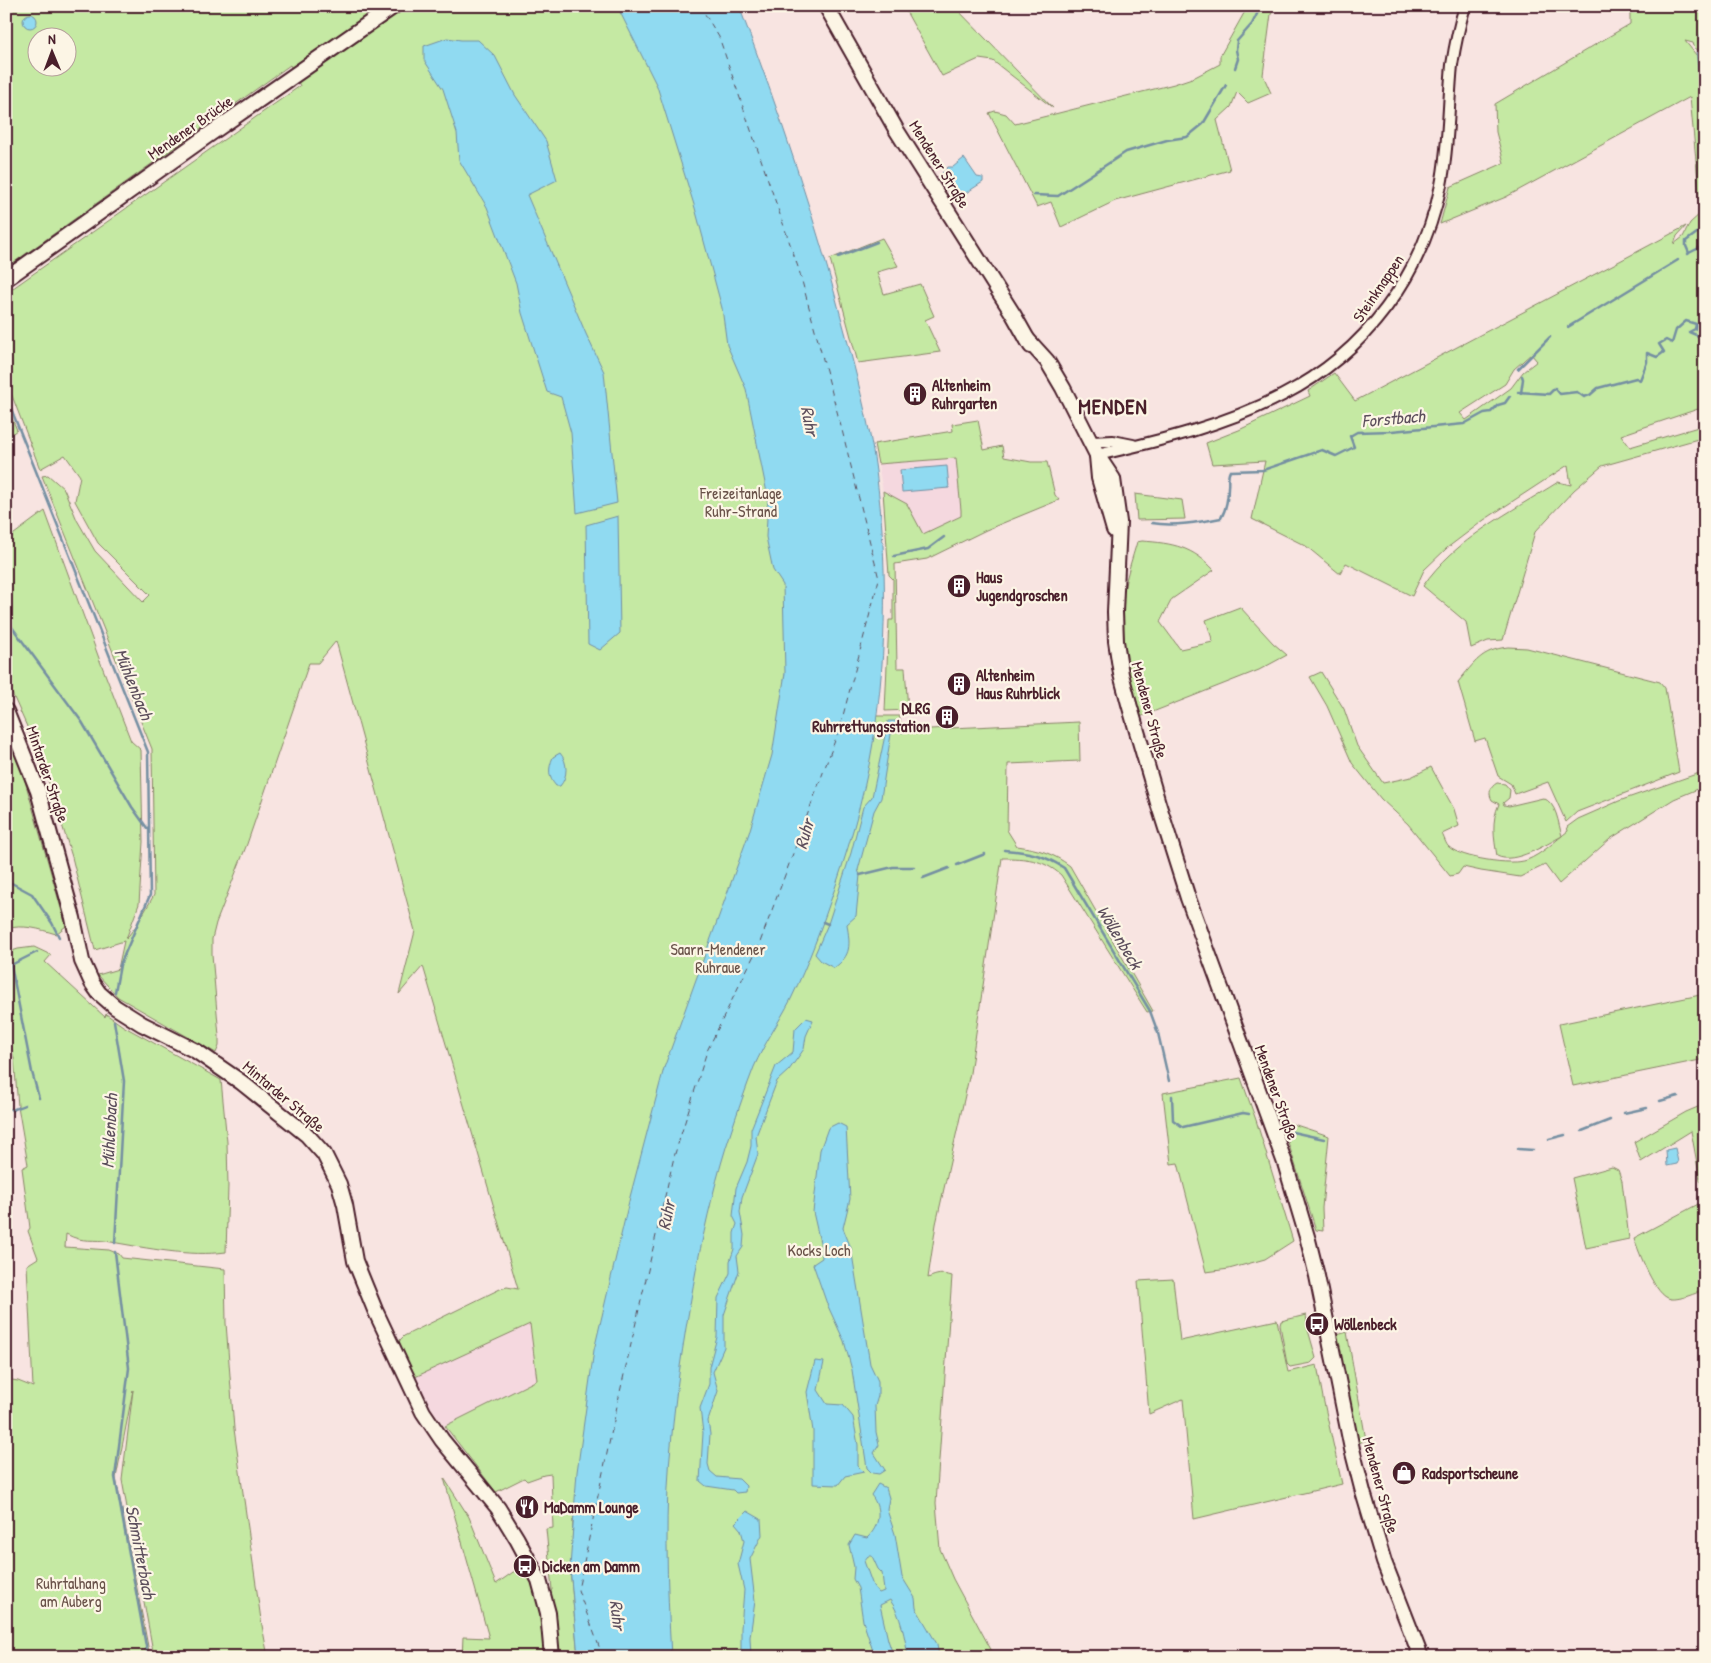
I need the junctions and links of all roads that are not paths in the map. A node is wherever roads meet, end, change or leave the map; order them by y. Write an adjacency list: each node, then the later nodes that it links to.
1 (394, 6): 4 (main road, Mendener Brücke)
2 (826, 6): 5 (main road, Mendener Straße)
3 (1465, 6): 5 (street, Steinknappen)
4 (6, 278)
5 (1095, 449): 8 (main road, Mendener Straße)
6 (6, 711): 7 (main road, Mintarder Straße)
7 (552, 1657)
8 (1421, 1657)

